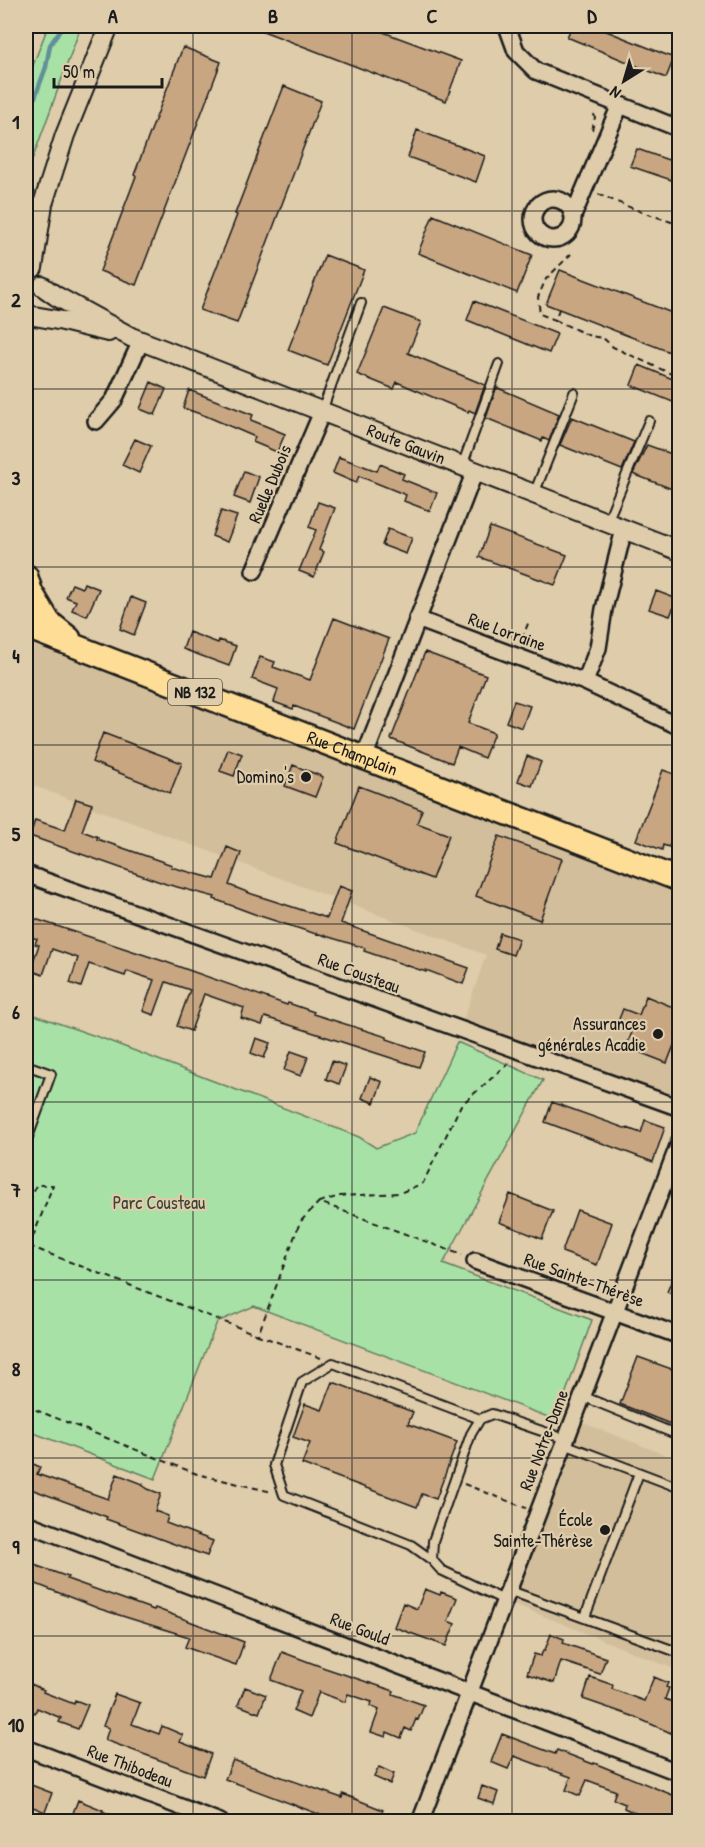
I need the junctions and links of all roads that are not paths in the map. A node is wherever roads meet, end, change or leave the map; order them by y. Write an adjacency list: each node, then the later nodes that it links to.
1 (109, 26): 5 (street)
2 (507, 26): 3 (street)
3 (620, 105): 4 (street); 6 (street)
4 (680, 129)
5 (43, 204): 7 (street); 8 (street)
6 (573, 216)
7 (26, 232)
8 (29, 265): 9 (street)
9 (42, 286): 11 (street); 12 (street, Route Gauvin)
10 (361, 303): 15 (lane)
11 (27, 316): 12 (street, Route Gauvin)
12 (136, 339): 15 (street, Route Gauvin); 16 (street)
13 (499, 364): 18 (lane)
14 (574, 393): 19 (lane)
15 (322, 412): 18 (street, Route Gauvin); 22 (street, Ruelle Dubois)
16 (96, 421)
17 (649, 422): 20 (lane)
18 (468, 468): 19 (street, Route Gauvin); 24 (street)
19 (534, 494): 20 (street, Route Gauvin)
20 (615, 526): 21 (street, Route Gauvin); 27 (street)
21 (680, 551)
22 (254, 572)
23 (26, 576): 26 (main road)
24 (417, 620): 27 (street, Rue Lorraine); 29 (street)
25 (26, 627): 26 (main road, Rue Champlain / NB 132)
26 (84, 650): 29 (main road, Rue Champlain / NB 132)
27 (585, 682): 28 (street, Rue Lorraine)
28 (680, 726)
29 (364, 758): 31 (main road, Rue Champlain / NB 132)
30 (26, 874): 34 (street, Rue Cousteau)
31 (680, 880)
32 (26, 1065): 35 (lane)
33 (26, 1105): 35 (lane)
34 (680, 1108)
35 (38, 1110): 37 (lane)
36 (680, 1141): 39 (street, Rue Notre-Dame)
37 (26, 1143)
38 (476, 1260): 39 (street, Rue Sainte-Thérèse)
39 (614, 1312): 40 (street, Rue Sainte-Thérèse); 41 (street, Rue Notre-Dame)
40 (680, 1336)
41 (582, 1396): 43 (lane); 44 (street, Rue Notre-Dame)
42 (480, 1419): 44 (lane); 48 (lane); 48 (lane)
43 (678, 1435)
44 (565, 1442): 45 (lane); 49 (street, Rue Notre-Dame)
45 (639, 1473): 46 (lane); 50 (lane)
46 (680, 1488)
47 (26, 1523): 52 (street, Rue Gould)
48 (432, 1560): 49 (lane)
49 (506, 1595): 50 (lane); 52 (street, Rue Notre-Dame)
50 (585, 1617): 51 (lane)
51 (680, 1653)
52 (470, 1693): 54 (street, Rue Gould); 56 (street, Rue Notre-Dame)
53 (26, 1748): 55 (street, Rue Thibodeau)
54 (680, 1773)
55 (220, 1821)
56 (420, 1821)

